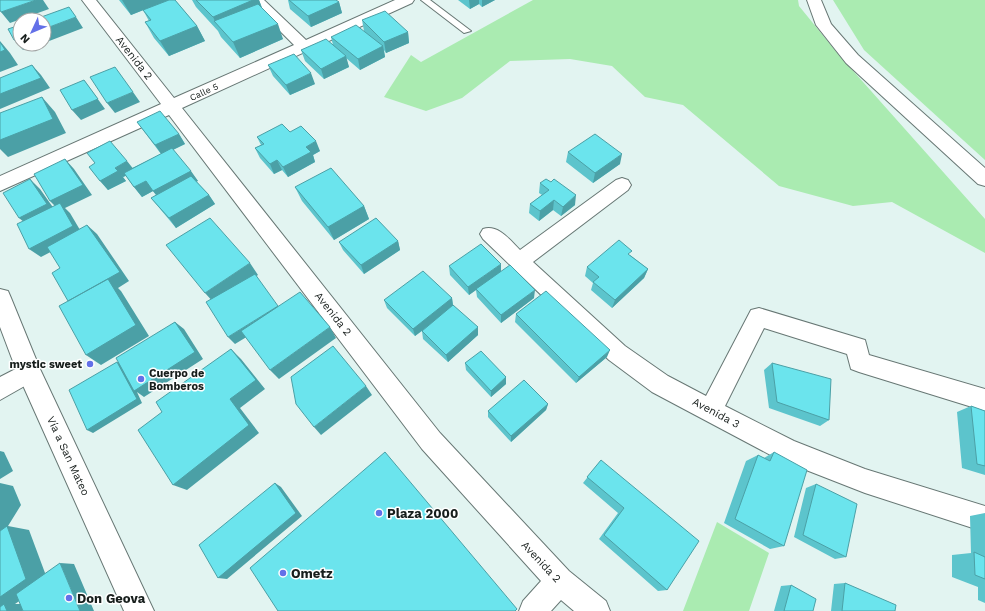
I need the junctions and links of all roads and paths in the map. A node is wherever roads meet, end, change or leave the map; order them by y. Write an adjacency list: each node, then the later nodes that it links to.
1 (89, 0): 8 (street, Avenida 2)
2 (256, 0): 7 (street)
3 (407, 0): 7 (street, Calle 5)
4 (425, 0): 6 (lane)
5 (814, 0): 9 (street)
6 (467, 31)
7 (304, 46): 8 (street, Calle 5)
8 (172, 106): 10 (street, Calle 5); 20 (street, Avenida 2)
9 (985, 179)
10 (0, 184)
11 (622, 185): 13 (street)
12 (490, 234): 13 (street, Avenida 3)
13 (520, 261): 18 (street, Avenida 3)
14 (0, 298): 15 (street, Vía a San Mateo)
15 (29, 372): 16 (street); 21 (street, Vía a San Mateo)
16 (0, 389)
17 (985, 400): 18 (street)
18 (711, 410): 19 (street, Avenida 3)
19 (985, 519)
20 (559, 581): 22 (street); 23 (street, Avenida 2)
21 (139, 611)
22 (533, 611)
23 (596, 611)

